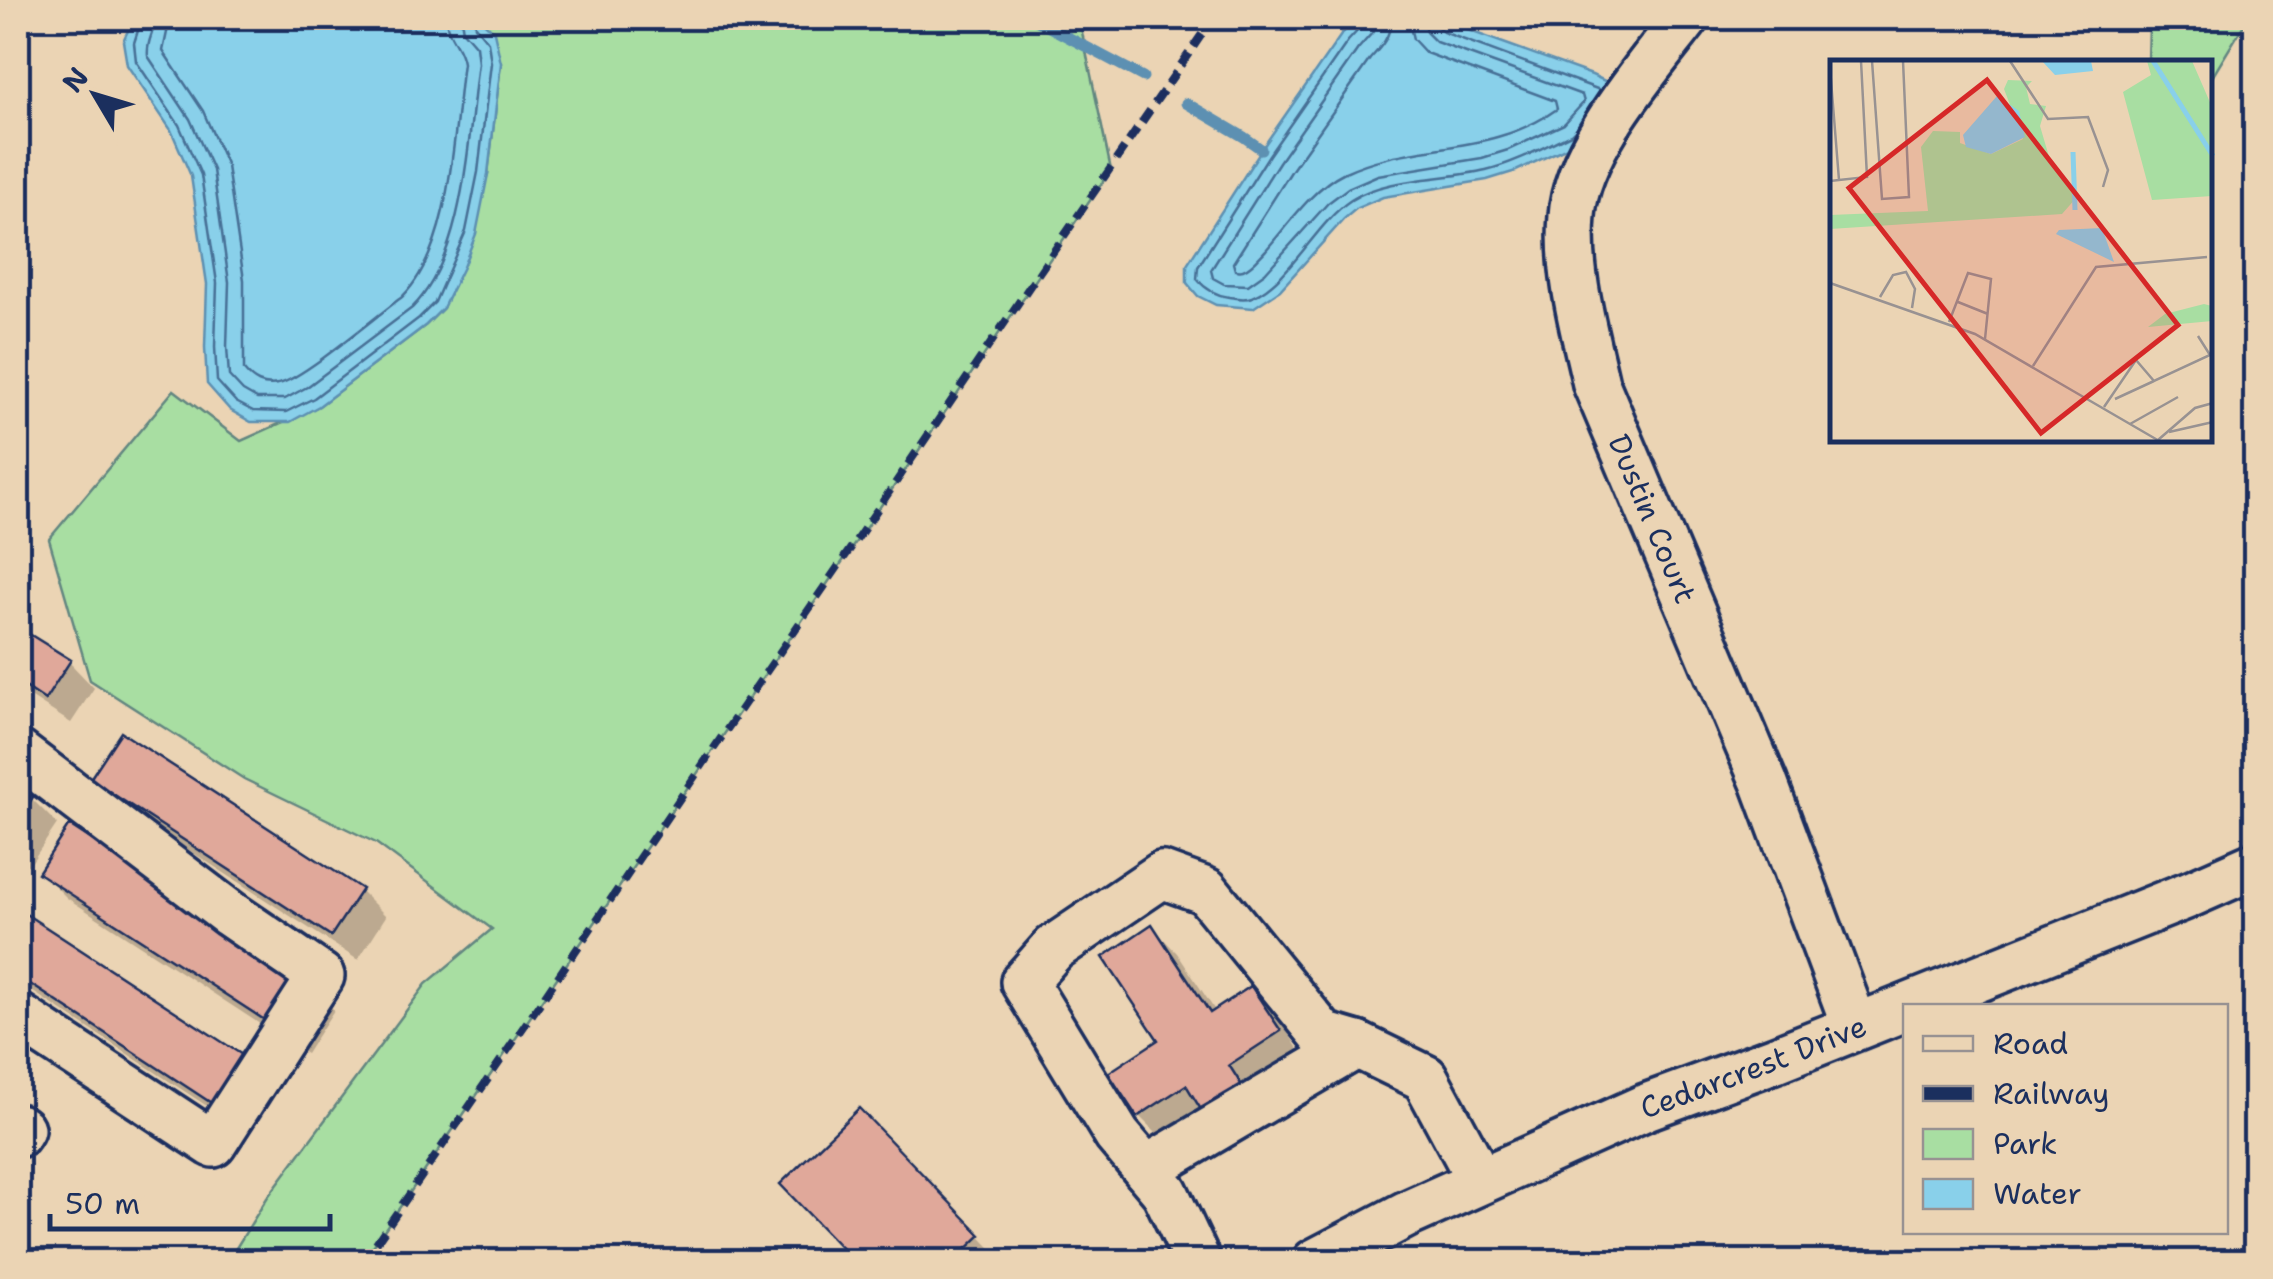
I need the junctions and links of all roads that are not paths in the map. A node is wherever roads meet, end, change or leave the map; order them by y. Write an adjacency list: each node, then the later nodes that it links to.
1 (1686, 18): 7 (street, Dustin Court)
2 (18, 754): 6 (street)
3 (2256, 866): 4 (street, Cedarcrest Drive)
4 (1910, 1004)
5 (1903, 1007): 7 (street, Cedarcrest Drive)
6 (18, 1016)
7 (1854, 1026): 10 (street, Cedarcrest Drive)
8 (1357, 1045): 9 (street); 9 (street); 10 (street)
9 (1146, 1169): 11 (street)
10 (1480, 1180): 12 (street, Cedarcrest Drive)
11 (1198, 1262)
12 (1316, 1262)

